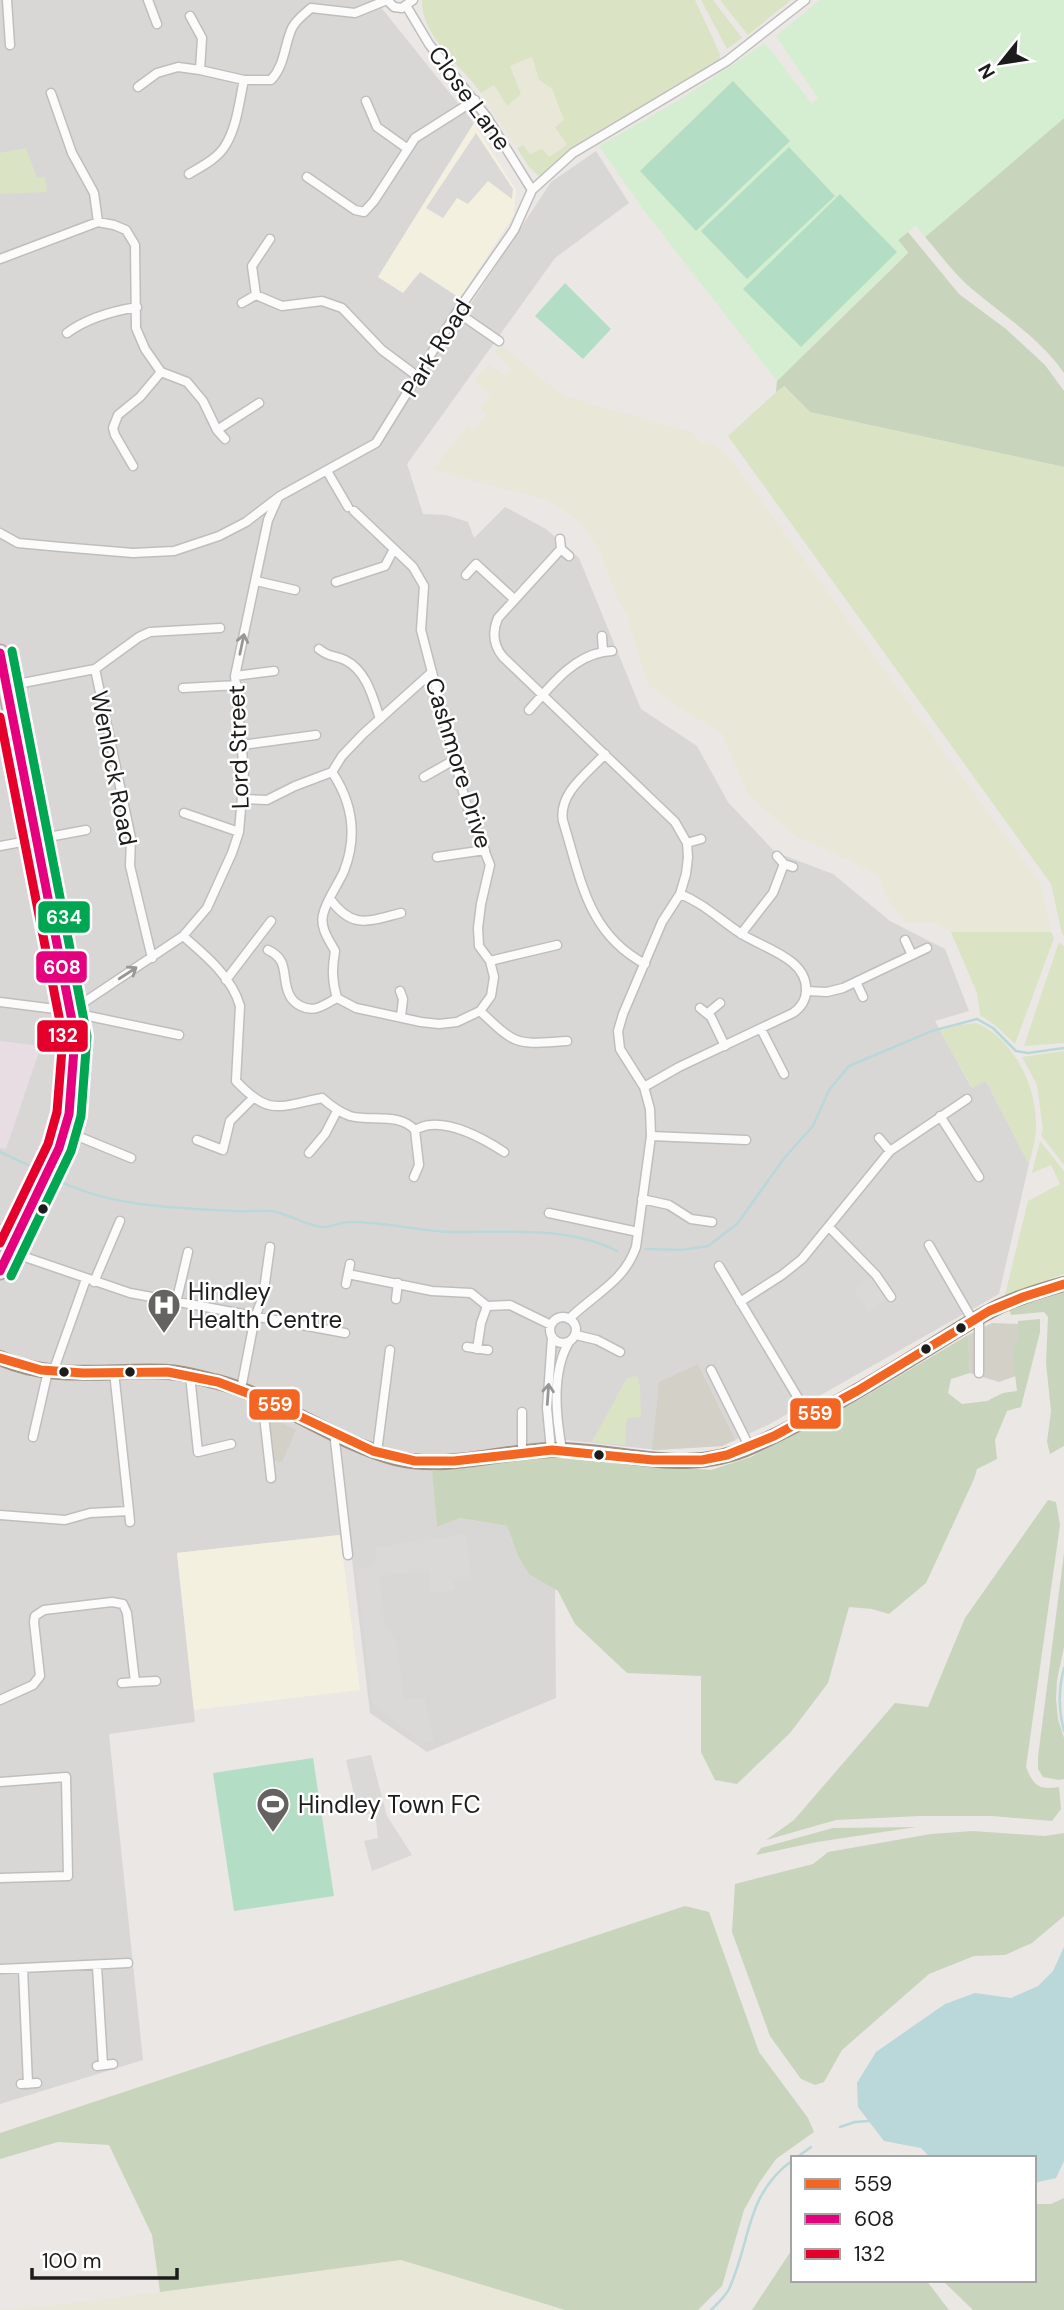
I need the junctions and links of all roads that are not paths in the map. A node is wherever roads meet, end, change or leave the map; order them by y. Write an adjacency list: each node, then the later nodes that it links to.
1 (7, 0): 8 (street)
2 (148, 0): 7 (street)
3 (387, 0): 5 (street); 10 (street)
4 (805, 0): 18 (street, Park Road)
5 (410, 4): 13 (street, Close Lane)
6 (190, 16): 9 (street)
7 (157, 24)
8 (10, 45)
9 (200, 69): 10 (street); 11 (street)
10 (244, 80): 16 (street)
11 (138, 87)
12 (51, 93): 19 (street)
13 (475, 100): 15 (street); 18 (street, Close Lane)
14 (366, 102): 15 (street)
15 (408, 149): 17 (street)
16 (190, 174)
17 (307, 177)
18 (532, 190): 25 (street, Park Road)
19 (98, 222): 21 (street); 24 (street)
20 (270, 239): 22 (street)
21 (0, 260)
22 (256, 295): 23 (street); 29 (street)
23 (242, 303)
24 (137, 307): 26 (street); 28 (street)
25 (457, 312): 27 (street); 29 (street, Park Road)
26 (67, 333)
27 (499, 341)
28 (161, 372): 31 (street); 33 (street)
29 (417, 376): 34 (street, Park Road)
30 (258, 403): 31 (street)
31 (217, 430): 32 (street)
32 (225, 439)
33 (133, 467)
34 (327, 471): 35 (street, Park Road); 38 (street, Cashmore Drive)
35 (277, 498): 36 (street, Park Road); 42 (street, Lord Street)
36 (0, 533)
37 (560, 539): 39 (street)
38 (394, 549): 43 (street); 52 (street, Cashmore Drive)
39 (561, 550): 40 (street); 45 (street)
40 (569, 556)
41 (466, 575): 45 (street)
42 (256, 581): 44 (street); 53 (street, Lord Street, one-way to 42)
43 (336, 582)
44 (295, 590)
45 (514, 599): 56 (street)
46 (220, 628): 50 (street)
47 (602, 636): 56 (street)
48 (319, 649): 59 (street)
49 (0, 653): 54 (highway)
50 (95, 669): 54 (street); 88 (street, Wenlock Road)
51 (274, 671): 53 (street)
52 (432, 672): 59 (street); 63 (street, Cashmore Drive)
53 (236, 680): 55 (street); 61 (street, Lord Street)
54 (7, 687): 57 (highway)
55 (183, 688)
56 (543, 695): 58 (street); 62 (street)
57 (5, 705): 70 (highway)
58 (529, 710)
59 (380, 719): 64 (street)
60 (316, 735): 61 (street)
61 (242, 745): 66 (street, Lord Street)
62 (605, 754): 72 (street); 90 (street)
63 (454, 760): 65 (street); 74 (street, Cashmore Drive)
64 (332, 772): 66 (street); 78 (street)
65 (424, 778)
66 (243, 799): 69 (street, Lord Street)
67 (184, 813): 69 (street)
68 (86, 830): 70 (street)
69 (239, 832): 82 (street, Lord Street)
70 (37, 839): 73 (street); 99 (highway)
71 (701, 839): 72 (street)
72 (687, 844): 77 (street)
73 (0, 846)
74 (485, 850): 76 (street); 89 (street, Cashmore Drive)
75 (778, 856): 81 (street)
76 (438, 857)
77 (680, 894): 81 (street); 90 (street)
78 (330, 899): 79 (street); 95 (street)
79 (401, 913)
80 (271, 921): 91 (street)
81 (741, 934): 94 (street)
82 (183, 936): 88 (street, Lord Street); 91 (street)
83 (905, 940): 87 (street)
84 (557, 945): 89 (street)
85 (927, 948): 87 (street)
86 (268, 950): 95 (street)
87 (912, 955): 92 (street)
88 (152, 958): 99 (street, Lord Street, one-way to 88)
89 (490, 961): 100 (street, Cashmore Drive)
90 (645, 964): 107 (street)
91 (226, 981): 108 (street)
92 (856, 982): 94 (street); 96 (street)
93 (400, 991): 101 (street)
94 (806, 991): 102 (street)
95 (337, 998): 101 (street)
96 (863, 998)
97 (0, 1002): 99 (street)
98 (720, 1003): 105 (street)
99 (71, 1011): 103 (street); 113 (highway)
100 (480, 1011): 101 (street); 104 (street)
101 (401, 1016)
102 (761, 1029): 105 (street); 106 (street)
103 (179, 1035)
104 (567, 1041)
105 (725, 1046): 107 (street)
106 (784, 1074)
107 (644, 1087): 114 (street)
108 (253, 1098): 110 (street); 116 (street)
109 (967, 1099): 111 (street)
110 (337, 1111): 112 (street); 120 (street)
111 (940, 1116): 118 (street); 123 (street)
112 (415, 1130): 119 (street); 122 (street)
113 (65, 1131): 121 (street); 131 (highway)
114 (651, 1136): 117 (street); 124 (street)
115 (879, 1138): 118 (street)
116 (197, 1140)
117 (746, 1140)
118 (890, 1151): 128 (street)
119 (504, 1152)
120 (309, 1153)
121 (131, 1158)
122 (414, 1177)
123 (979, 1177)
124 (642, 1199): 127 (street); 130 (street)
125 (549, 1213): 130 (street)
126 (120, 1221): 138 (street)
127 (712, 1222)
128 (829, 1227): 142 (street); 144 (street)
129 (0, 1229): 131 (street)
130 (638, 1232): 148 (street)
131 (17, 1237): 137 (highway)
132 (929, 1245): 149 (street)
133 (270, 1247): 147 (street)
134 (188, 1252): 145 (street)
135 (22, 1256): 138 (street)
136 (719, 1266): 144 (street)
137 (0, 1271)
138 (90, 1281): 145 (street); 162 (street)
139 (398, 1283): 140 (street); 143 (street); 146 (street)
140 (346, 1284)
141 (1064, 1284): 149 (main road)
142 (891, 1297)
143 (396, 1299)
144 (740, 1302): 169 (street)
145 (176, 1303): 147 (street)
146 (487, 1306): 150 (street); 156 (street)
147 (255, 1317): 151 (street); 166 (street)
148 (569, 1319): 150 (street); 152 (street)
149 (976, 1319): 164 (street); 169 (main road)
150 (551, 1325): 153 (street)
151 (345, 1333)
152 (576, 1335): 154 (street); 159 (street)
153 (552, 1338): 154 (street); 174 (street, one-way to 153)
154 (569, 1342): 174 (street)
155 (467, 1348): 156 (street)
156 (477, 1349): 158 (street)
157 (390, 1350): 175 (street)
158 (488, 1350)
159 (620, 1352)
160 (0, 1358): 162 (main road)
161 (712, 1370): 173 (street)
162 (51, 1372): 163 (main road); 171 (street)
163 (114, 1373): 165 (main road); 178 (street)
164 (979, 1373)
165 (190, 1375): 166 (main road); 172 (street)
166 (241, 1388): 167 (main road)
167 (262, 1398): 170 (main road); 177 (street)
168 (522, 1412): 176 (street)
169 (810, 1418): 173 (main road)
170 (334, 1432): 175 (main road); 181 (street)
171 (33, 1437)
172 (231, 1444)
173 (750, 1448): 174 (main road)
174 (556, 1450): 176 (main road)
175 (377, 1452): 176 (main road)
176 (522, 1452)
177 (271, 1478)
178 (129, 1510): 179 (street); 180 (street)
179 (0, 1515)
180 (130, 1522)
181 (348, 1556)
182 (156, 1681): 183 (street)
183 (135, 1682): 184 (street); 185 (street)
184 (122, 1683)
185 (0, 1700)
186 (0, 1782): 187 (street)
187 (0, 1878)
188 (128, 1963): 189 (street)
189 (97, 1966): 191 (street); 192 (street)
190 (0, 1969): 191 (street)
191 (23, 1969): 193 (street)
192 (104, 2065)
193 (29, 2084)

